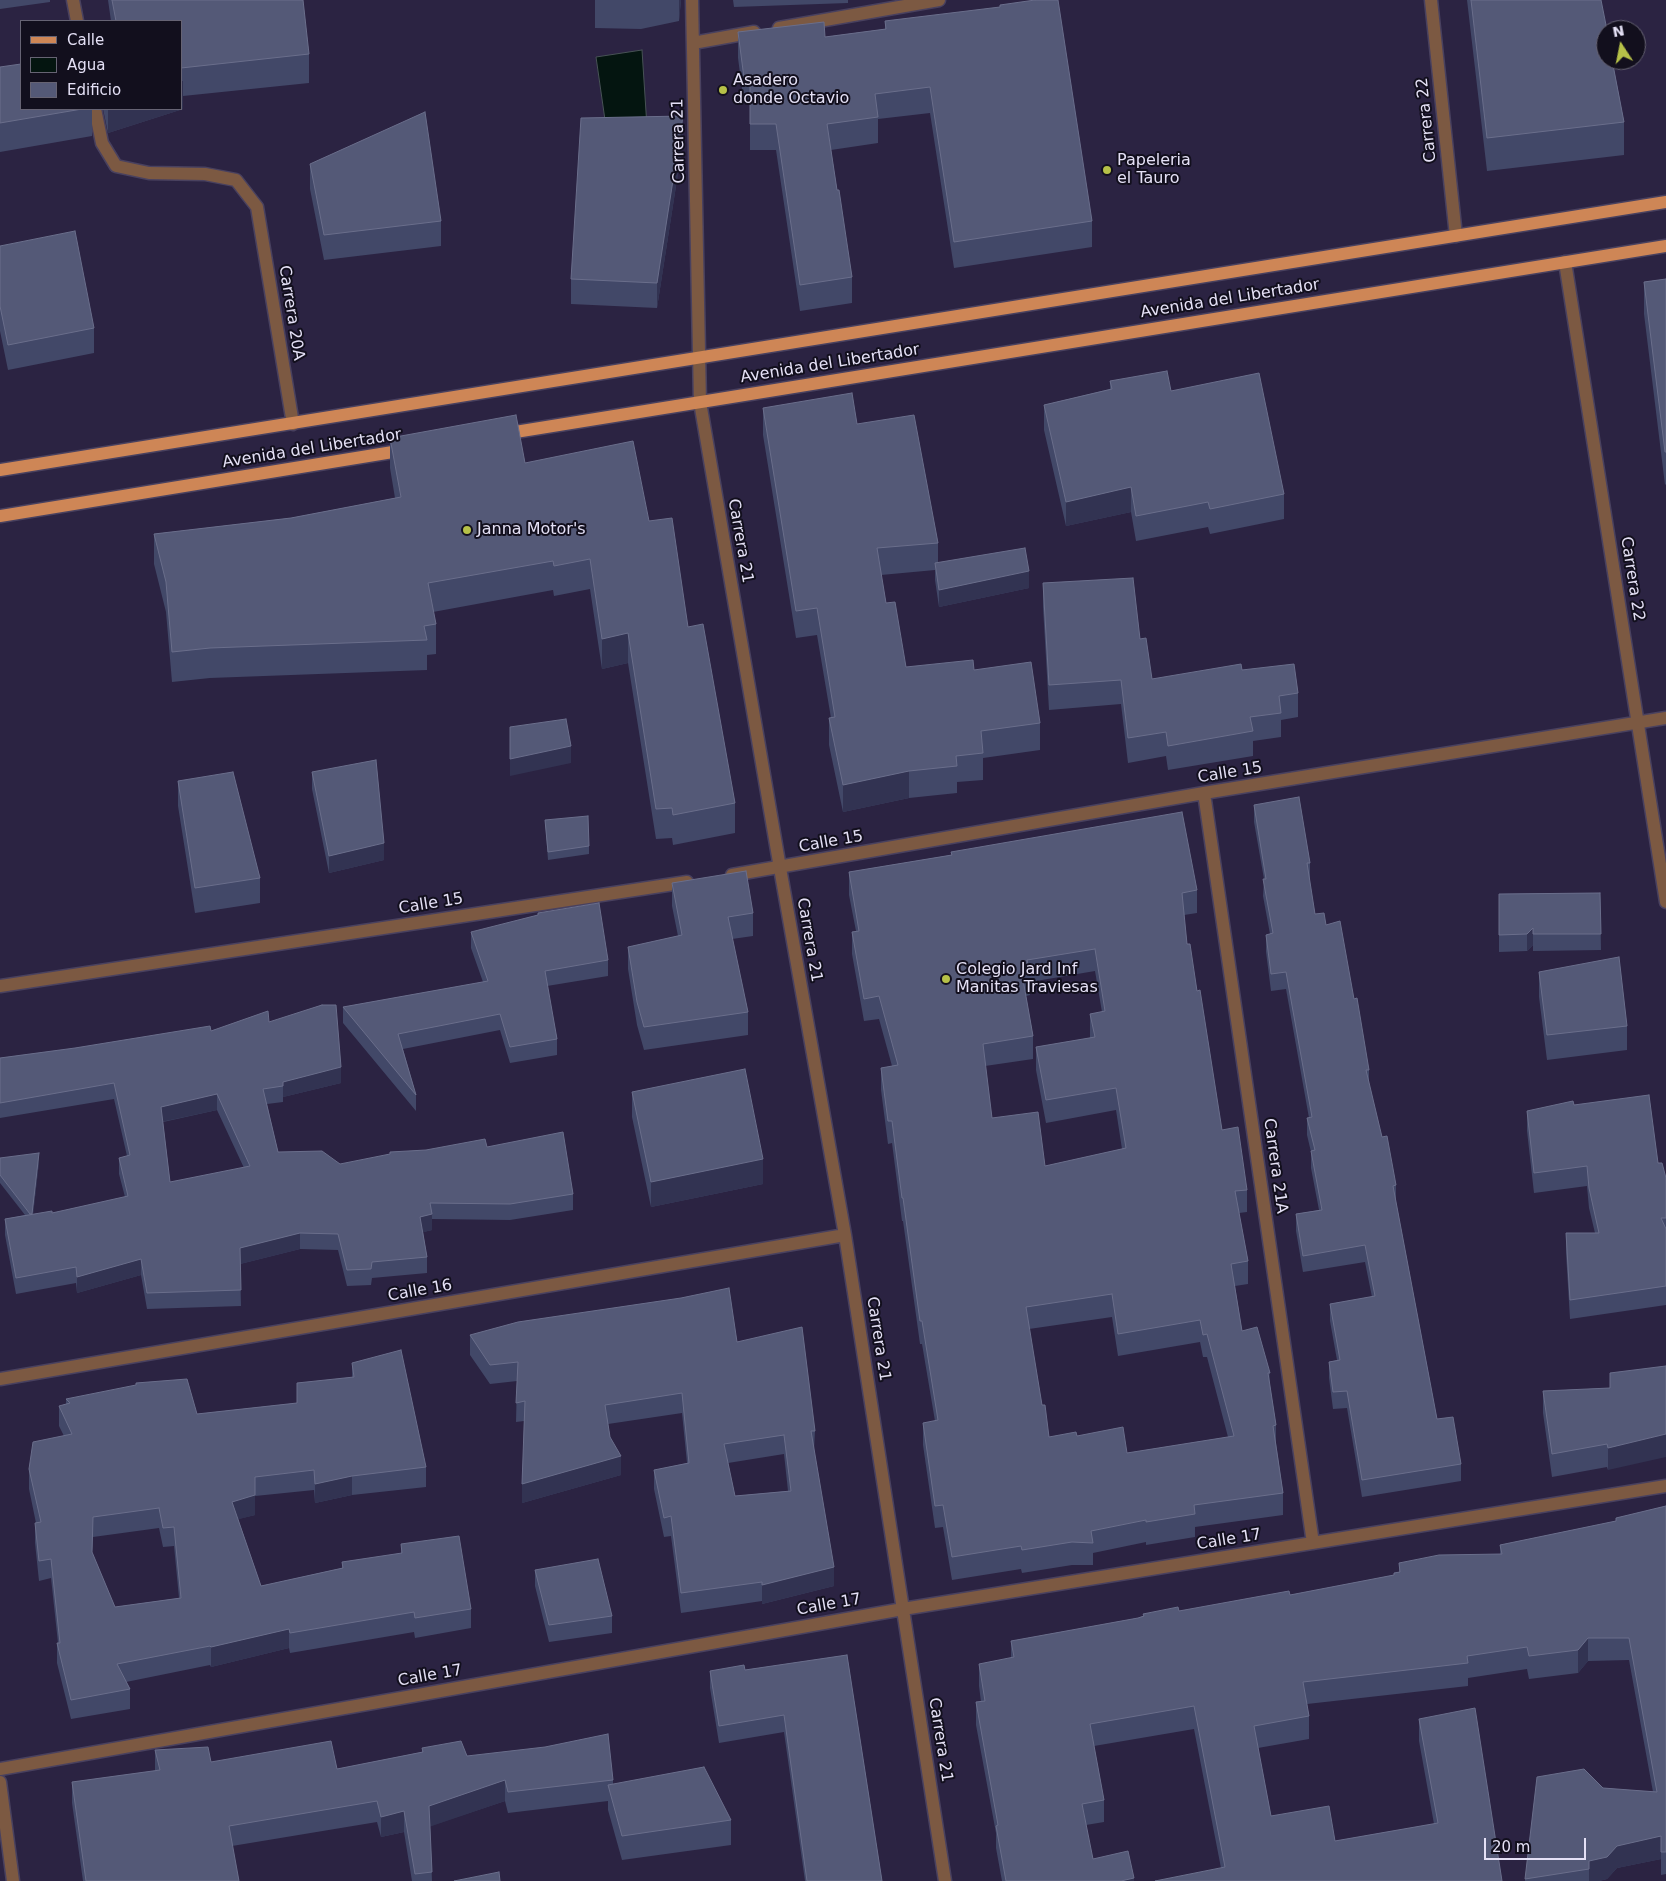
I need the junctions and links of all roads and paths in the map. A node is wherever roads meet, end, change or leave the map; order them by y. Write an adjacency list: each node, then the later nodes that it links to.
1 (73, 0): 5 (street)
2 (692, 0): 6 (street, Carrera 21)
3 (939, 0): 6 (street)
4 (1431, 0): 9 (street, Carrera 22)
5 (77, 20)
6 (693, 43): 12 (street, Carrera 21)
7 (95, 110): 14 (street, Carrera 20A)
8 (1666, 202): 9 (main road, Avenida del Libertador)
9 (1456, 236): 12 (main road, Avenida del Libertador)
10 (1666, 246): 11 (main road, Avenida del Libertador)
11 (1564, 262): 13 (main road, Avenida del Libertador); 20 (street, Carrera 22)
12 (699, 358): 13 (street, Carrera 21); 14 (main road, Avenida del Libertador)
13 (700, 402): 15 (main road, Avenida del Libertador); 22 (street, Carrera 21)
14 (293, 424): 17 (main road, Avenida del Libertador)
15 (493, 436)
16 (414, 448): 18 (main road, Avenida del Libertador)
17 (0, 470)
18 (0, 516)
19 (1666, 718): 20 (street, Calle 15)
20 (1638, 722): 21 (street, Calle 15); 25 (street, Carrera 22)
21 (1204, 793): 22 (street, Calle 15); 30 (street, Carrera 21A)
22 (780, 868): 23 (street, Calle 15); 27 (street, Carrera 21)
23 (720, 877)
24 (701, 880): 26 (street, Calle 15)
25 (1666, 902)
26 (0, 986)
27 (845, 1235): 28 (street, Calle 16); 31 (street, Carrera 21)
28 (0, 1379)
29 (1666, 1486): 30 (street, Calle 17)
30 (1313, 1543): 31 (street, Calle 17)
31 (903, 1609): 32 (street, Calle 17); 35 (street, Carrera 21)
32 (0, 1769)
33 (0, 1782): 34 (street)
34 (13, 1881)
35 (945, 1881)

